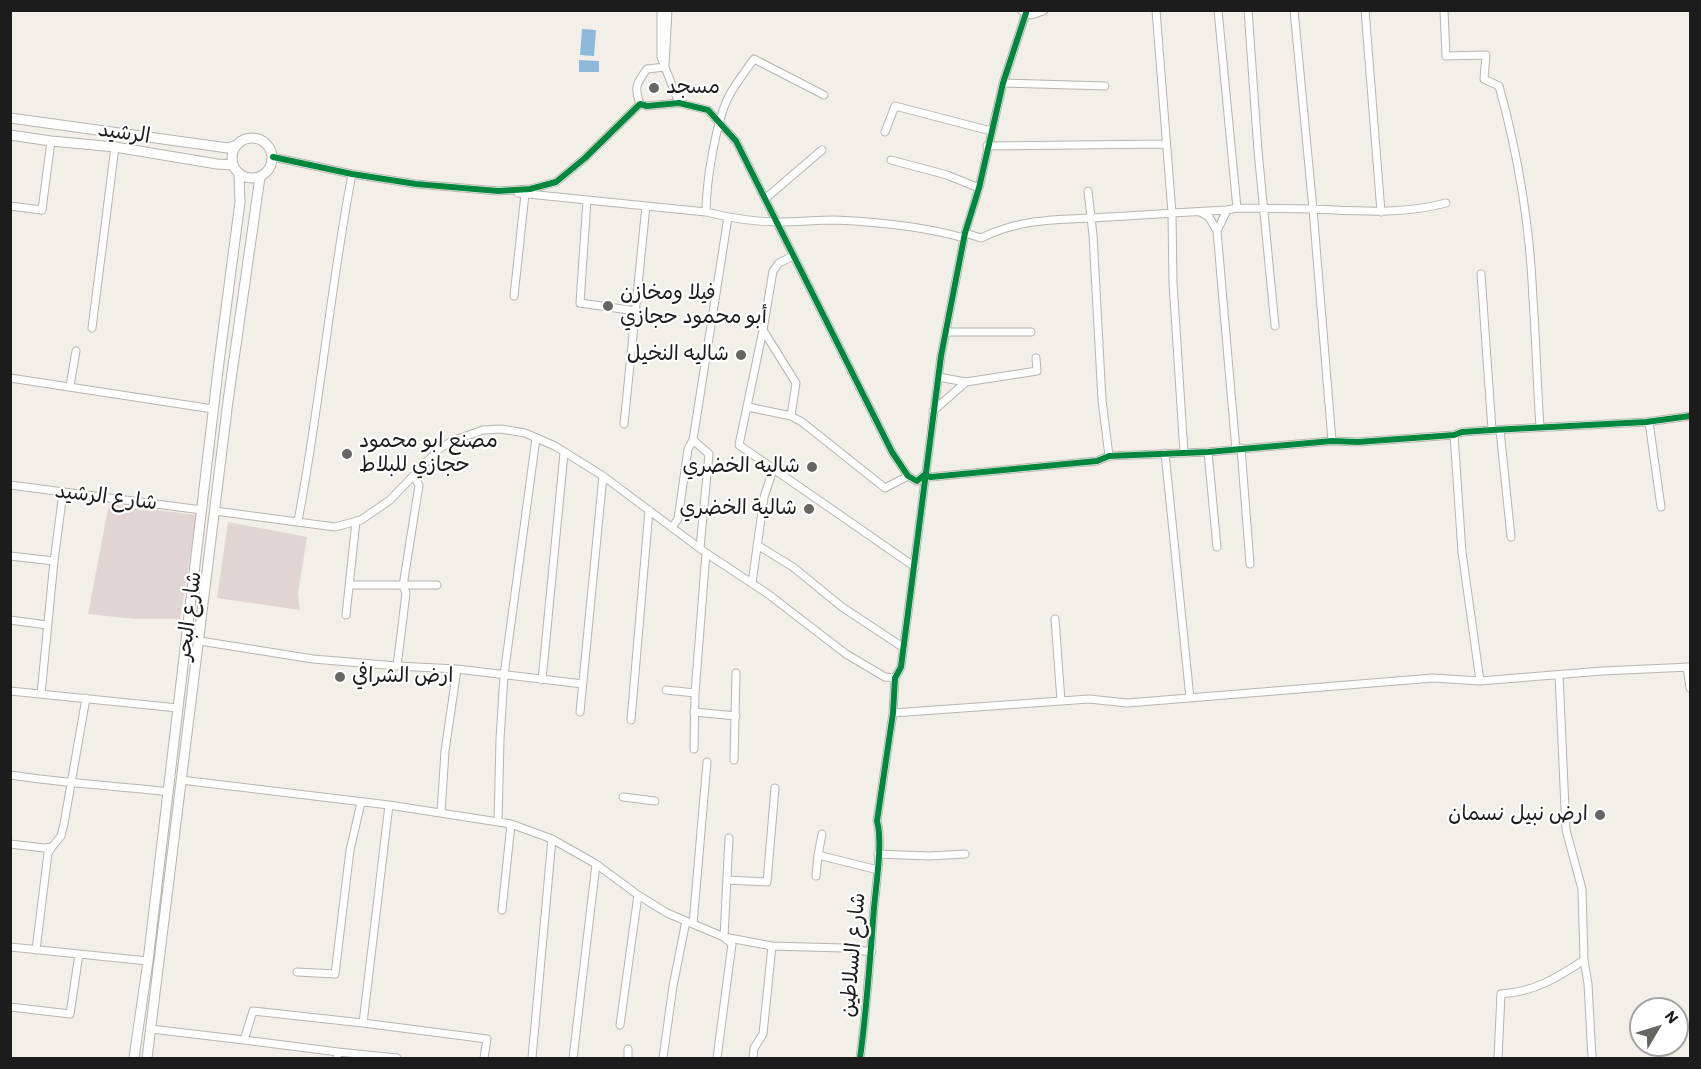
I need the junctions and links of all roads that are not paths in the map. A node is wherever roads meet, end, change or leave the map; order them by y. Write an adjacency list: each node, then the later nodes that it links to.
1 (661, 10): 11 (street)
2 (668, 10): 11 (street)
3 (1043, 10): 10 (main road)
4 (1156, 10): 23 (street)
5 (1218, 10): 43 (street)
6 (1248, 10): 44 (street)
7 (1294, 10): 45 (street)
8 (1365, 10): 49 (street)
9 (1444, 10): 78 (street)
10 (1024, 12): 12 (street, شارع السلاطين)
11 (665, 67): 15 (street); 16 (street)
12 (1003, 83): 13 (street); 19 (street, شارع السلاطين)
13 (1105, 86)
14 (825, 95): 18 (street)
15 (679, 103): 16 (street); 18 (street)
16 (640, 104): 35 (street)
17 (10, 118): 24 (main road, الرشيد)
18 (720, 123): 38 (street); 48 (street)
19 (991, 131): 20 (street); 25 (street, شارع السلاطين)
20 (885, 132)
21 (10, 135): 22 (main road, الرشيد)
22 (51, 141): 26 (main road, الرشيد); 41 (street)
23 (1166, 144): 25 (street); 50 (street)
24 (237, 145): 28 (main road); 30 (main road)
25 (987, 146): 34 (street, شارع السلاطين)
26 (115, 147): 30 (main road, الرشيد); 61 (street)
27 (822, 150): 38 (street)
28 (273, 157): 32 (street); 33 (main road)
29 (891, 160): 34 (street)
30 (233, 165): 31 (main road)
31 (239, 173): 33 (main road); 72 (main road, شارع البحر)
32 (352, 174): 35 (street); 101 (street)
33 (260, 177): 100 (main road, شارع البحر)
34 (979, 188): 55 (street, شارع السلاطين)
35 (498, 191): 37 (street)
36 (1088, 191): 52 (street)
37 (525, 194): 39 (street); 58 (street)
38 (766, 198): 53 (street)
39 (587, 200): 42 (street); 59 (street)
40 (1446, 203): 49 (street)
41 (10, 206)
42 (646, 206): 48 (street); 59 (street)
43 (1237, 208): 44 (street); 46 (street)
44 (1264, 208): 45 (street); 60 (street)
45 (1313, 209): 49 (street); 83 (street)
46 (1227, 210): 47 (street); 54 (street)
47 (1198, 211): 50 (street); 54 (street)
48 (706, 212): 51 (street)
49 (1381, 212)
50 (1172, 213): 52 (street); 88 (street)
51 (728, 217): 53 (street); 82 (street)
52 (1090, 218): 55 (street); 89 (street)
53 (778, 222): 55 (street); 56 (street)
54 (1217, 231): 84 (street)
55 (965, 236): 63 (street, شارع السلاطين)
56 (793, 256): 62 (street); 94 (street)
57 (1481, 274): 79 (street)
58 (514, 296)
59 (636, 311): 77 (street)
60 (1275, 326)
61 (92, 328)
62 (763, 330): 71 (street); 74 (street)
63 (946, 332): 64 (street); 67 (street, شارع السلاطين)
64 (1031, 332)
65 (76, 351): 70 (street)
66 (1036, 358): 69 (street)
67 (938, 377): 69 (street); 73 (street, شارع السلاطين)
68 (10, 378): 70 (street)
69 (966, 382): 73 (street)
70 (70, 386): 72 (street)
71 (748, 407): 74 (street); 90 (street)
72 (213, 409): 98 (main road, شارع البحر)
73 (933, 411): 91 (street, شارع السلاطين)
74 (791, 416): 94 (street)
75 (1690, 416): 76 (street)
76 (1649, 422): 78 (street); 97 (street)
77 (624, 424)
78 (1540, 427): 79 (street)
79 (1496, 430): 80 (street); 104 (street)
80 (1454, 435): 83 (street); 132 (street)
81 (536, 438): 86 (street); 92 (street); 128 (street)
82 (693, 440): 103 (street); 107 (street)
83 (1332, 441): 84 (street)
84 (1238, 449): 85 (street); 110 (street)
85 (1208, 452): 88 (street); 106 (street)
86 (564, 453): 93 (street); 131 (street)
87 (1165, 453): 88 (street); 89 (street); 140 (street)
88 (1184, 453)
89 (1108, 456): 91 (street)
90 (773, 470): 105 (street); 111 (street)
91 (924, 475): 94 (street); 111 (street, شارع السلاطين)
92 (414, 476): 102 (street); 115 (street)
93 (603, 476): 99 (street); 133 (street)
94 (908, 476)
95 (10, 485): 96 (street, شارع الرشيد)
96 (63, 493): 98 (street, شارع الرشيد); 109 (street)
97 (1661, 507)
98 (202, 510): 116 (main road, شارع البحر)
99 (649, 510): 103 (street); 147 (street)
100 (215, 511): 101 (street); 117 (main road, شارع البحر)
101 (298, 521): 102 (street)
102 (356, 521): 113 (street)
103 (672, 527): 107 (street)
104 (1511, 537)
105 (757, 545): 112 (street); 123 (street)
106 (1217, 547)
107 (703, 551): 112 (street); 137 (street)
108 (10, 556): 109 (street)
109 (54, 561): 121 (street)
110 (1250, 564)
111 (915, 567): 123 (street, شارع السلاطين)
112 (752, 583): 130 (street)
113 (350, 585): 115 (street); 118 (street)
114 (437, 585): 115 (street)
115 (403, 586): 124 (street)
116 (193, 587): 117 (main road); 142 (main road, شارع البحر)
117 (206, 588): 122 (main road, شارع البحر)
118 (346, 615)
119 (1055, 619): 141 (street)
120 (10, 620): 121 (street)
121 (47, 625): 138 (street)
122 (200, 640): 124 (street); 152 (main road, شارع البحر)
123 (903, 648): 130 (street, شارع السلاطين)
124 (397, 666): 126 (street)
125 (1689, 667): 129 (street); 134 (street)
126 (457, 669): 128 (street); 160 (street)
127 (736, 673): 146 (street)
128 (504, 675): 131 (street); 161 (street)
129 (1559, 675): 132 (street); 184 (street)
130 (895, 678): 145 (street, شارع السلاطين)
131 (542, 680): 133 (street)
132 (1480, 681): 140 (street)
133 (583, 684): 143 (street)
134 (1690, 688)
135 (666, 690): 137 (street)
136 (10, 691): 138 (street)
137 (695, 693): 144 (street)
138 (41, 694): 139 (street)
139 (86, 698): 142 (street); 153 (street)
140 (1190, 698): 141 (street)
141 (1061, 701): 145 (street)
142 (178, 708): 155 (main road, شارع البحر)
143 (580, 712)
144 (694, 712): 146 (street); 148 (street)
145 (893, 713): 170 (street, شارع السلاطين)
146 (736, 716): 149 (street)
147 (631, 720)
148 (694, 749)
149 (734, 760)
150 (706, 762): 177 (street)
151 (10, 775): 153 (street)
152 (181, 780): 158 (street); 190 (main road, شارع البحر)
153 (71, 784): 155 (street); 167 (street)
154 (775, 788): 174 (street)
155 (168, 792): 185 (main road, شارع البحر)
156 (623, 797): 157 (street)
157 (655, 801)
158 (361, 803): 159 (street); 186 (street)
159 (389, 805): 160 (street); 188 (street)
160 (441, 813): 161 (street)
161 (498, 822): 162 (street)
162 (511, 824): 165 (street); 176 (street)
163 (822, 834): 169 (street)
164 (729, 838): 174 (street)
165 (552, 839): 171 (street); 198 (street)
166 (10, 844): 167 (street)
167 (52, 847): 181 (street)
168 (965, 854): 170 (street)
169 (818, 855): 172 (street); 173 (street)
170 (878, 855): 172 (street, شارع السلاطين)
171 (596, 864): 175 (street); 199 (street)
172 (878, 870): 182 (street, شارع السلاطين)
173 (816, 876)
174 (727, 880): 178 (street)
175 (638, 896): 177 (street); 189 (street)
176 (502, 910)
177 (689, 923): 178 (street); 201 (street)
178 (724, 937): 179 (street); 202 (street)
179 (772, 946): 182 (street); 203 (street)
180 (10, 947): 181 (street)
181 (36, 950): 183 (street)
182 (872, 952): 204 (street, شارع السلاطين)
183 (79, 954): 185 (street); 187 (street)
184 (1584, 960): 205 (street); 206 (street)
185 (148, 961): 194 (main road, شارع البحر)
186 (297, 972)
187 (10, 1007)
188 (363, 1023): 191 (street); 197 (street)
189 (620, 1025)
190 (151, 1029): 191 (street); 195 (main road, شارع البحر)
191 (244, 1040): 193 (street)
192 (628, 1049): 200 (street)
193 (338, 1055): 196 (street)
194 (134, 1059)
195 (147, 1059)
196 (397, 1059)
197 (484, 1059)
198 (532, 1059)
199 (573, 1059)
200 (628, 1059)
201 (663, 1059)
202 (717, 1059)
203 (753, 1059)
204 (860, 1059)
205 (1498, 1059)
206 (1592, 1059)

